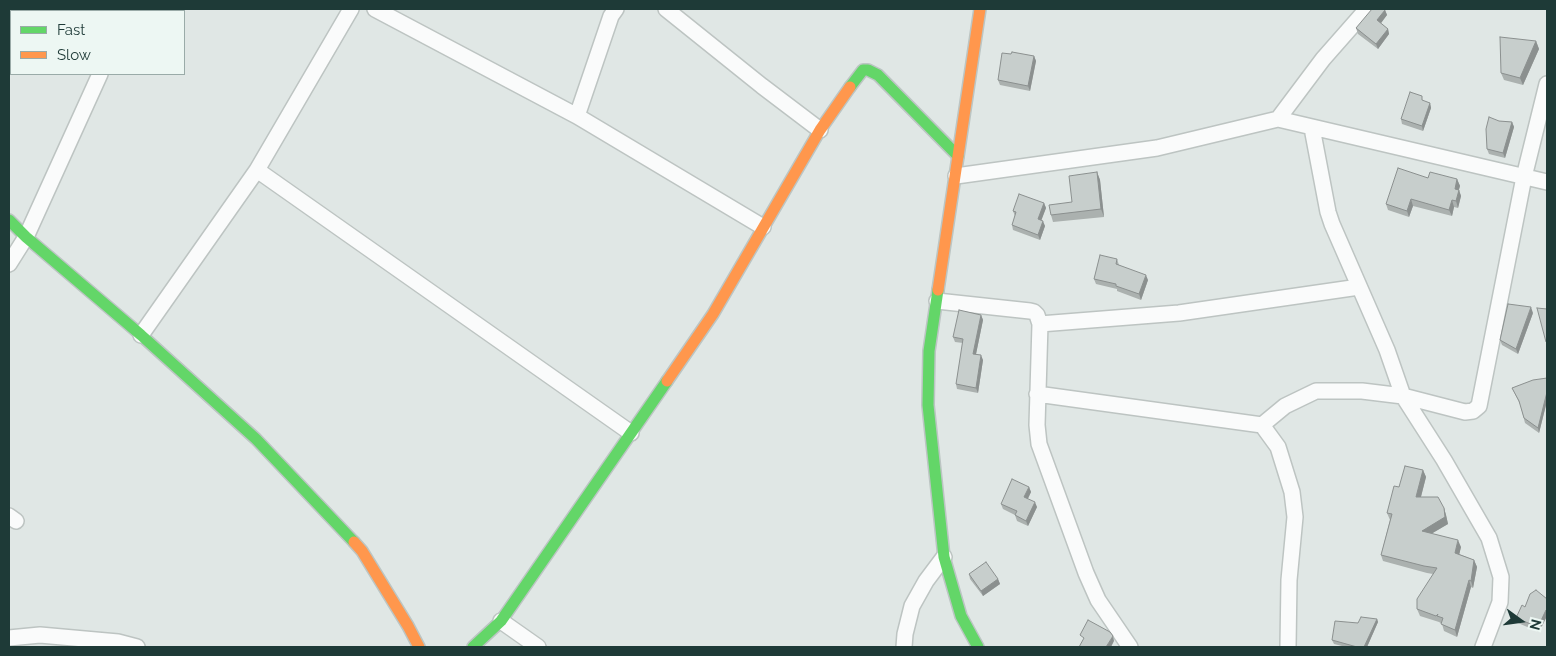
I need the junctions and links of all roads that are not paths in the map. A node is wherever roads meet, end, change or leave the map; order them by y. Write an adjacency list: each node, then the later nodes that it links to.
1 (351, 9): 14 (street)
2 (374, 9): 9 (street)
3 (616, 9): 9 (street)
4 (666, 9): 12 (street)
5 (980, 9): 13 (street)
6 (1367, 9): 10 (street)
7 (100, 75): 20 (street)
8 (1547, 84): 16 (street)
9 (577, 116): 19 (street)
10 (1278, 119): 11 (street); 15 (street)
11 (1312, 128): 16 (street); 22 (street)
12 (820, 130): 13 (street); 19 (street)
13 (958, 156): 15 (street)
14 (256, 170): 25 (street); 29 (street)
15 (956, 176): 23 (street)
16 (1524, 177): 17 (street); 27 (street)
17 (1547, 182)
18 (9, 220): 20 (street)
19 (763, 227): 29 (street)
20 (26, 237): 21 (street); 25 (street)
21 (9, 264)
22 (1359, 287): 24 (street); 27 (street)
23 (937, 301): 24 (street); 30 (street)
24 (1040, 324): 26 (street)
25 (141, 335): 35 (street)
26 (1037, 394): 28 (street); 40 (street)
27 (1404, 396): 28 (street); 42 (street)
28 (1262, 425): 41 (street)
29 (632, 433): 31 (street)
30 (944, 557): 38 (street); 39 (street)
31 (501, 621): 36 (street); 37 (street)
32 (9, 638): 33 (street)
33 (35, 641): 34 (street)
34 (137, 647)
35 (418, 647)
36 (473, 647)
37 (538, 647)
38 (904, 647)
39 (978, 647)
40 (1130, 647)
41 (1288, 647)
42 (1483, 647)

